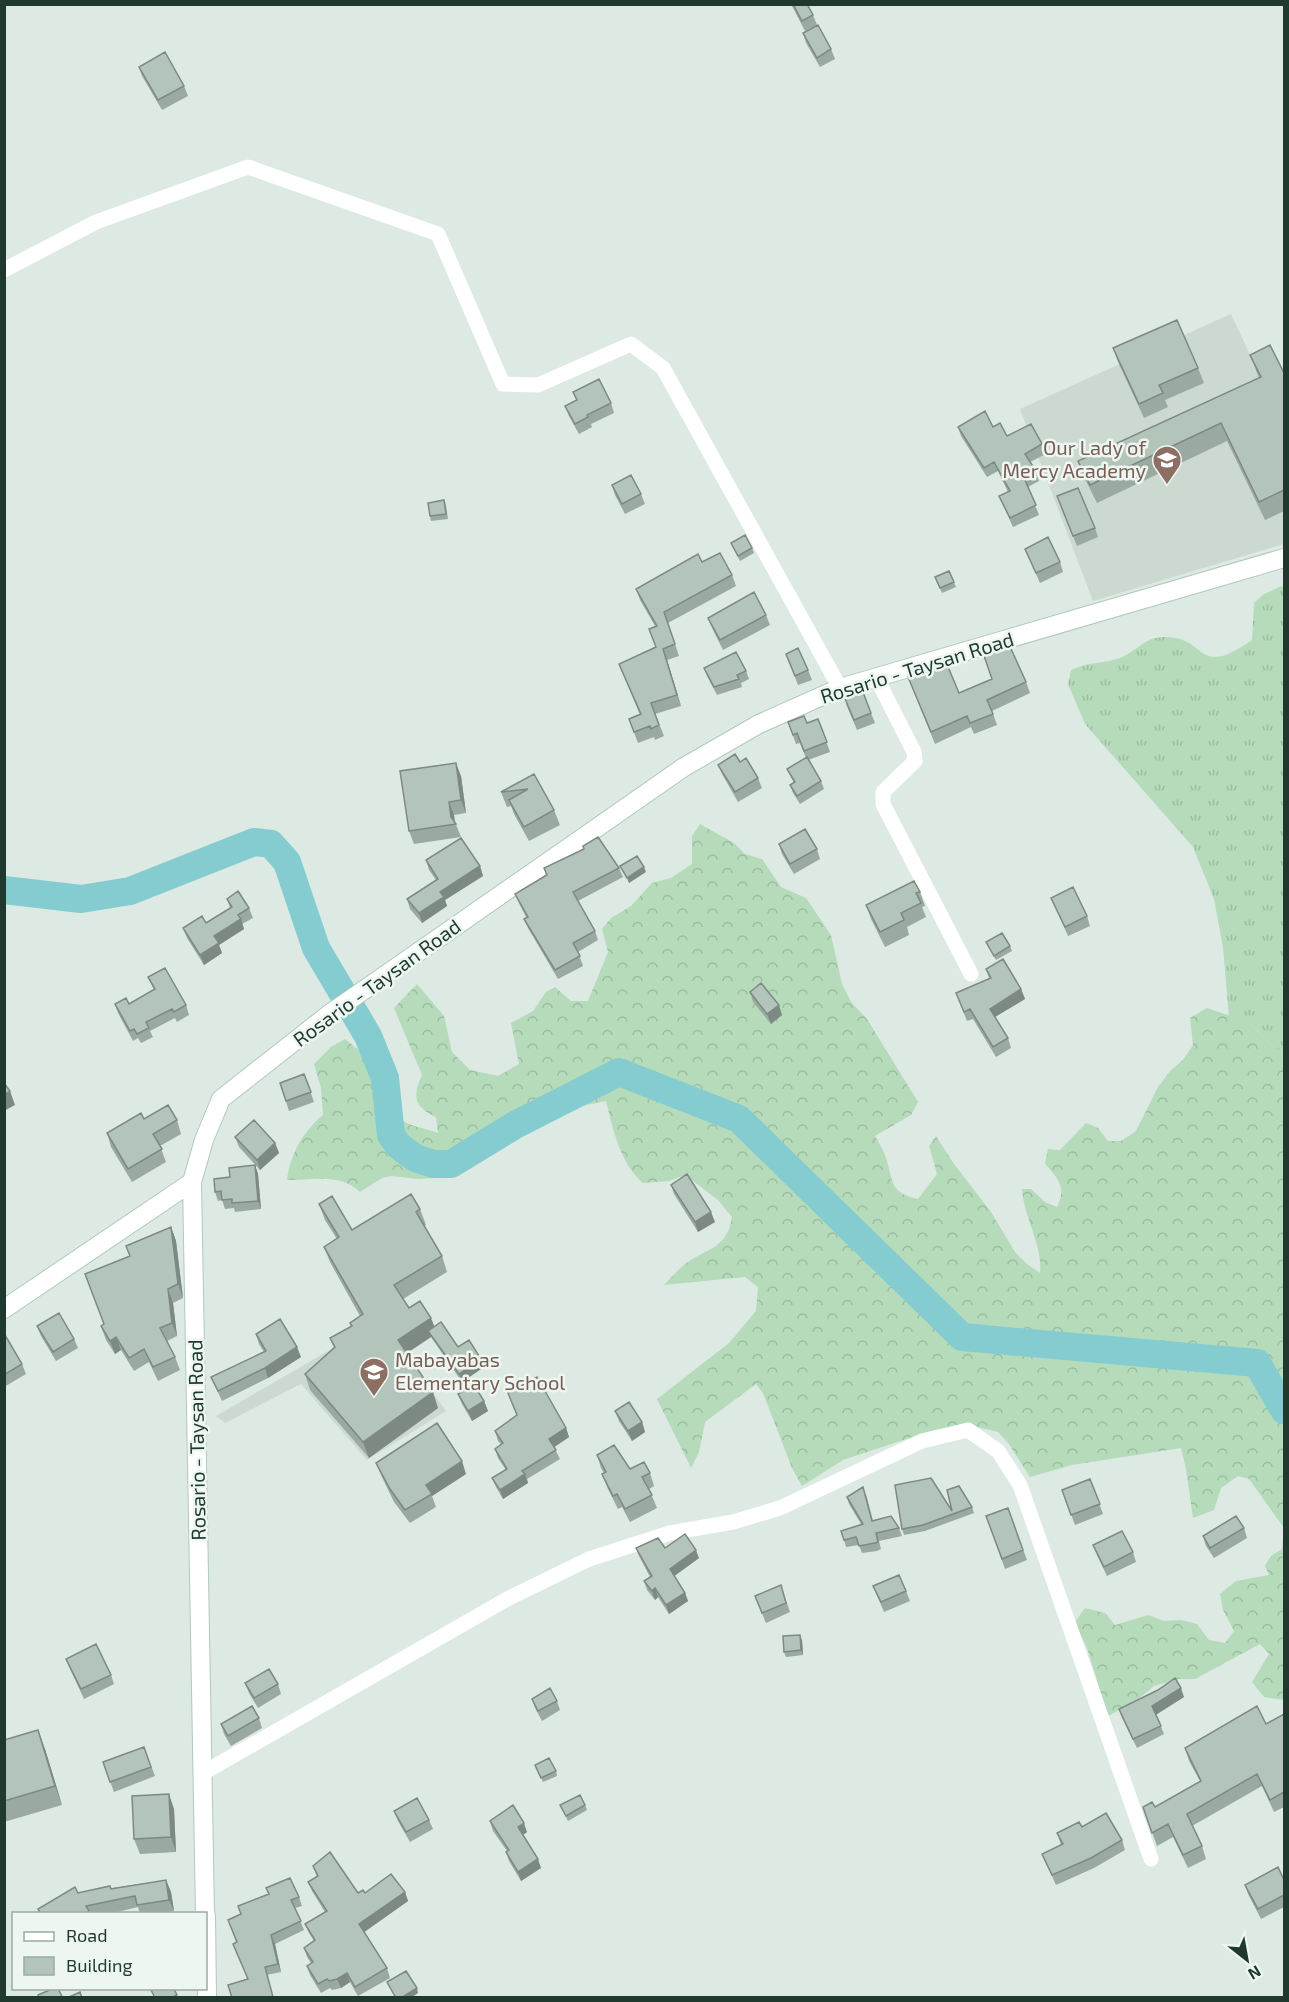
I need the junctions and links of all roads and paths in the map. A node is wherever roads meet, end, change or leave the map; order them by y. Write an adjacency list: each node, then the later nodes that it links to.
1 (4, 270): 4 (street)
2 (1284, 558): 3 (main road, Rosario - Taysan Road)
3 (876, 677): 4 (main road, Rosario - Taysan Road); 5 (street)
4 (840, 688): 6 (main road, Rosario - Taysan Road)
5 (971, 974)
6 (192, 1182): 7 (main road); 8 (main road, Rosario - Taysan Road)
7 (4, 1309)
8 (203, 1773): 9 (street); 10 (main road, Rosario - Taysan Road)
9 (1151, 1859)
10 (206, 1912)

